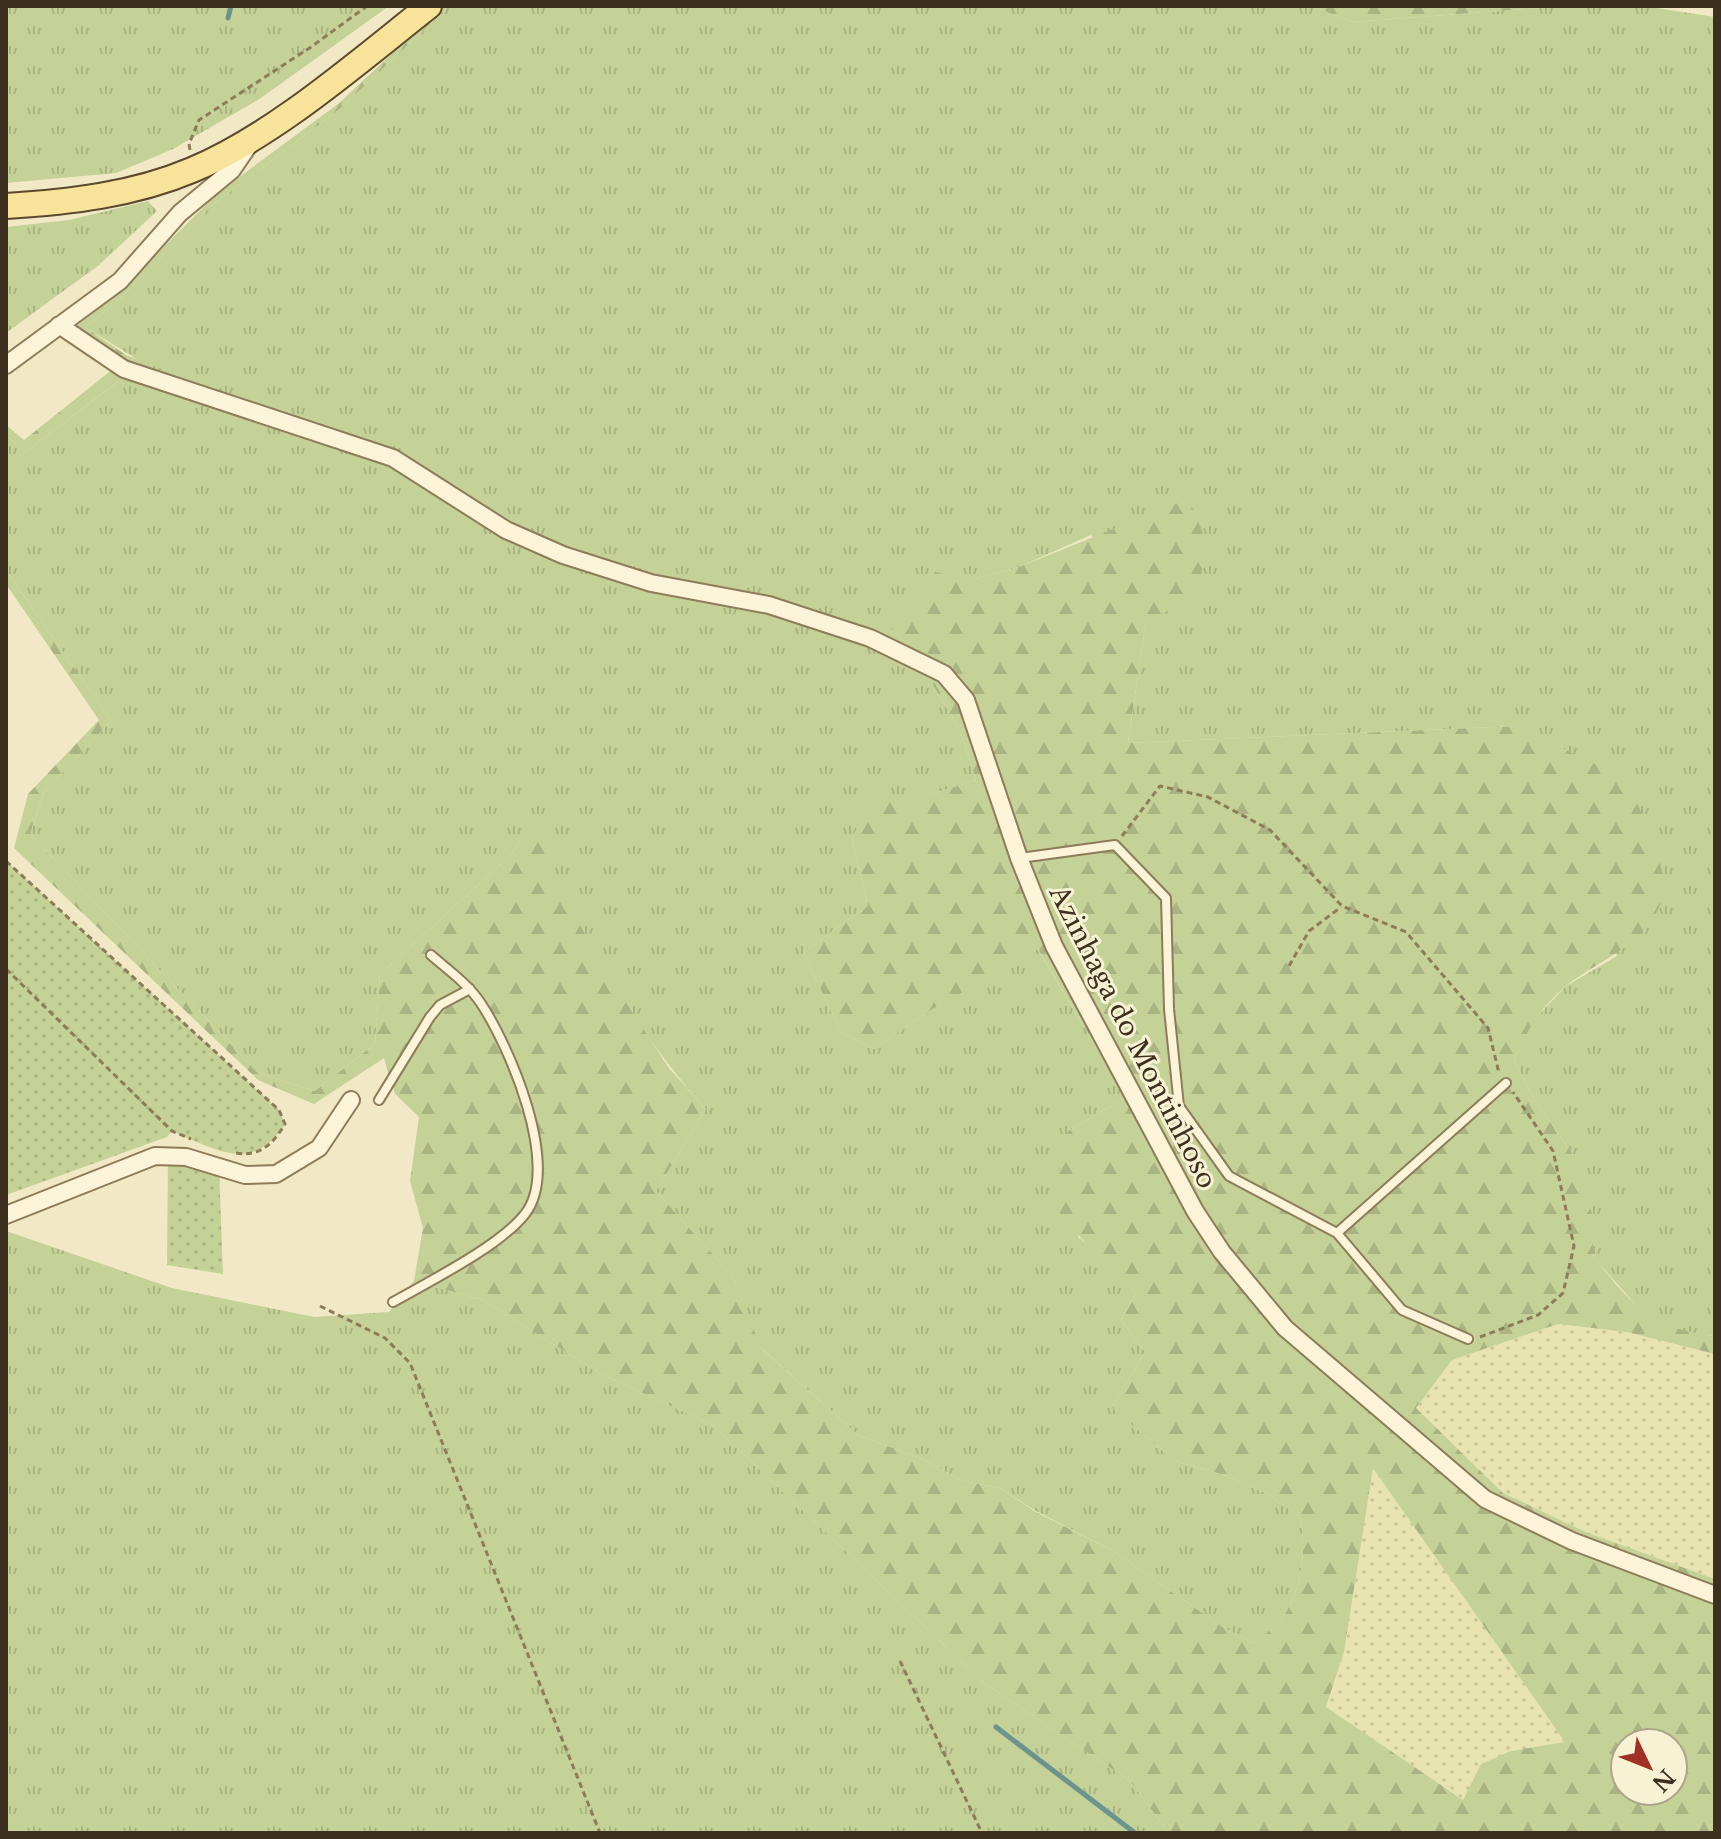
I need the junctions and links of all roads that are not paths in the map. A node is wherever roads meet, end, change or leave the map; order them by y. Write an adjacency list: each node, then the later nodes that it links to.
1 (429, 6): 2 (main road)
2 (256, 135): 3 (main road); 4 (street)
3 (6, 206)
4 (59, 325): 5 (street); 6 (street, Azinhaga do Montinhoso)
5 (6, 365)
6 (1019, 858): 13 (lane); 16 (street, Azinhaga do Montinhoso)
7 (431, 955): 8 (lane)
8 (470, 989): 11 (lane); 14 (lane)
9 (1506, 1083): 13 (lane)
10 (351, 1100): 12 (street)
11 (379, 1100)
12 (6, 1215)
13 (1337, 1233): 15 (lane)
14 (393, 1302)
15 (1468, 1339)
16 (1715, 1595)

